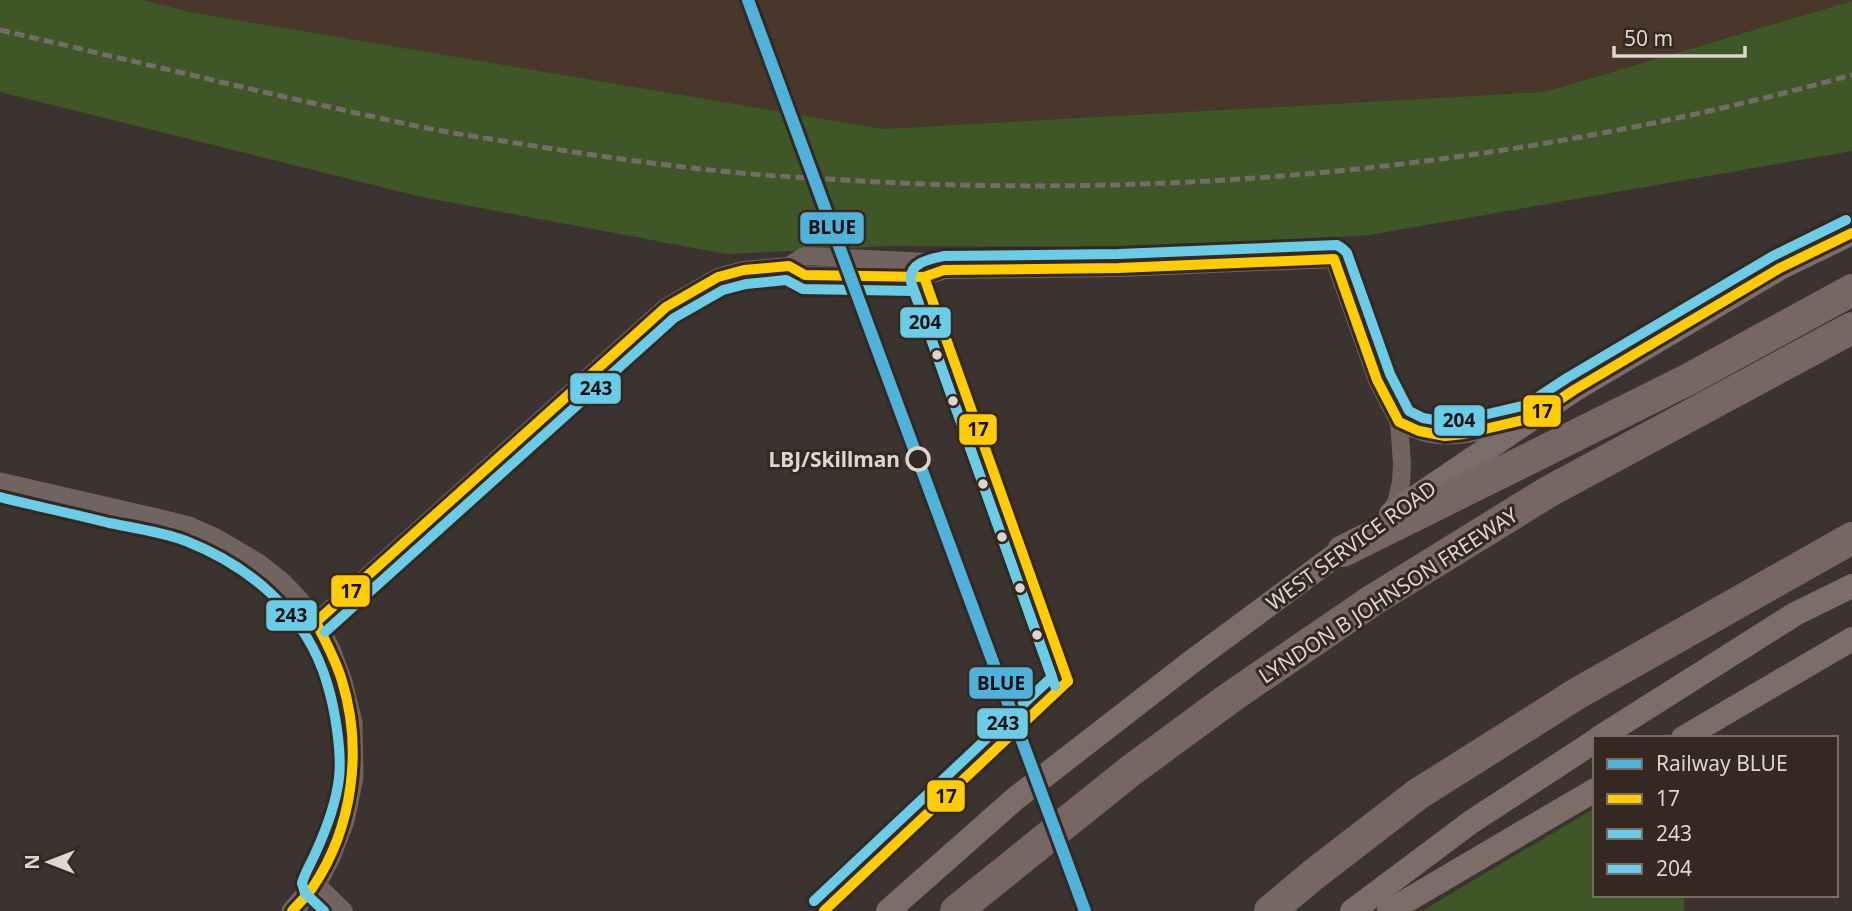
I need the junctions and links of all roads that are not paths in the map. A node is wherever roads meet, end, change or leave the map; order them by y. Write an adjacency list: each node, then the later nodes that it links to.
1 (1852, 234): 6 (main road, WEST SERVICE ROAD)
2 (789, 266): 3 (street); 3 (street); 13 (street)
3 (944, 270): 7 (street)
4 (1852, 290): 11 (highway)
5 (1852, 328): 23 (highway, LYNDON B JOHNSON FREEWAY)
6 (1532, 418): 7 (street); 9 (main road, WEST SERVICE ROAD)
7 (1399, 422): 9 (street)
8 (0, 483): 13 (street)
9 (1389, 516): 11 (main road, WEST SERVICE ROAD)
10 (1852, 538): 24 (highway)
11 (1343, 551): 22 (main road, WEST SERVICE ROAD)
12 (1852, 586): 15 (main road)
13 (316, 622): 19 (street)
14 (1852, 639): 16 (main road)
15 (1602, 736)
16 (1686, 736)
17 (1593, 742): 25 (main road)
18 (1593, 791): 26 (main road)
19 (316, 884): 20 (street); 21 (street)
20 (292, 911)
21 (344, 911)
22 (888, 911)
23 (956, 911)
24 (1270, 911)
25 (1352, 911)
26 (1389, 911)

